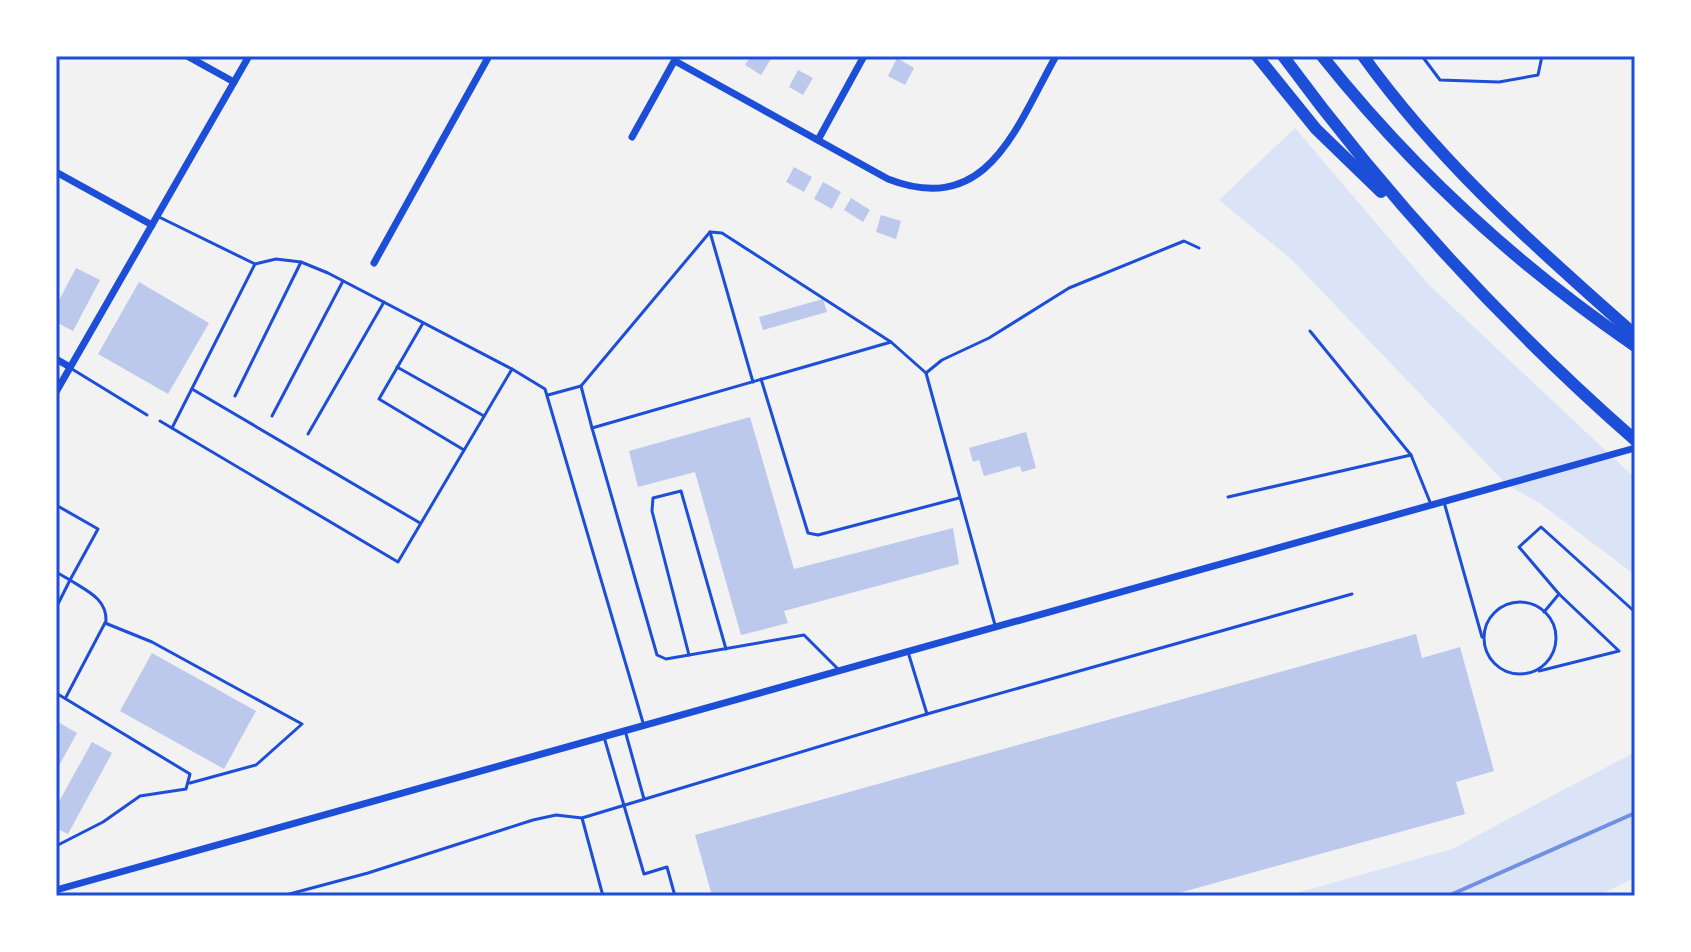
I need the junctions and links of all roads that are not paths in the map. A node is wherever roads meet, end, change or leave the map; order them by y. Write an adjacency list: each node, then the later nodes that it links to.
1 (187, 56): 13 (street)
2 (249, 56): 13 (street)
3 (489, 56): 23 (street)
4 (864, 56): 15 (street)
5 (1056, 56): 15 (street)
6 (1257, 56): 21 (highway)
7 (1283, 56): 21 (highway)
8 (1322, 56): 31 (highway)
9 (1363, 56): 29 (highway)
10 (1422, 56): 11 (lane)
11 (1542, 56)
12 (676, 58): 14 (street); 15 (street)
13 (234, 82): 17 (street)
14 (632, 137)
15 (818, 140)
16 (56, 172): 18 (street)
17 (157, 216): 18 (street); 24 (lane)
18 (152, 225): 33 (street)
19 (710, 232): 30 (lane); 38 (lane); 39 (lane)
20 (1199, 248): 36 (lane)
21 (1445, 254): 51 (highway)
22 (301, 262): 24 (lane); 25 (lane); 43 (lane)
23 (374, 263)
24 (255, 264): 40 (lane)
25 (343, 281): 26 (lane); 45 (lane)
26 (384, 302): 27 (lane); 50 (lane)
27 (423, 323): 34 (lane); 35 (lane)
28 (1310, 331): 54 (lane)
29 (1635, 335)
30 (891, 342): 36 (lane); 37 (lane)
31 (1635, 346)
32 (56, 359): 33 (street)
33 (70, 367): 41 (street); 44 (lane)
34 (397, 367): 46 (lane); 53 (lane)
35 (512, 369): 42 (lane); 46 (lane)
36 (926, 373): 56 (lane)
37 (761, 379): 38 (lane); 56 (lane)
38 (753, 382): 49 (lane)
39 (581, 386): 42 (lane); 49 (lane)
40 (192, 389): 48 (lane); 60 (lane)
41 (56, 392)
42 (547, 395): 79 (lane)
43 (235, 396)
44 (147, 415)
45 (272, 416)
46 (484, 416): 53 (lane)
47 (160, 421): 48 (lane)
48 (172, 428): 60 (lane)
49 (592, 428): 73 (lane)
50 (308, 434)
51 (1635, 440)
52 (1635, 448): 57 (street)
53 (464, 450): 60 (lane)
54 (1411, 455): 55 (lane); 59 (lane)
55 (1228, 497)
56 (960, 498): 69 (lane)
57 (1444, 502): 59 (street); 70 (lane)
58 (56, 505): 62 (lane)
59 (1431, 506): 69 (street)
60 (421, 523)
61 (56, 572): 62 (lane)
62 (70, 580): 65 (lane); 68 (lane)
63 (1352, 594): 78 (lane)
64 (1559, 594): 66 (lane); 67 (lane); 75 (lane)
65 (56, 608)
66 (1544, 612): 70 (lane); 75 (lane)
67 (1635, 612)
68 (105, 623): 77 (lane); 82 (lane)
69 (996, 628): 72 (street)
70 (1484, 644): 75 (lane)
71 (726, 649): 73 (lane); 73 (lane); 74 (lane)
72 (908, 652): 74 (street); 78 (lane)
73 (689, 655)
74 (840, 671): 79 (street)
75 (1526, 674)
76 (56, 693): 77 (lane)
77 (66, 699): 82 (lane)
78 (927, 714): 83 (lane)
79 (644, 726): 80 (street)
80 (625, 731): 81 (street); 83 (lane)
81 (604, 737): 84 (lane); 87 (street)
82 (190, 783): 86 (lane)
83 (644, 799): 84 (lane)
84 (623, 806): 85 (lane); 90 (lane)
85 (582, 818): 88 (lane); 89 (lane)
86 (56, 846)
87 (56, 890)
88 (282, 896)
89 (603, 896)
90 (675, 896)

